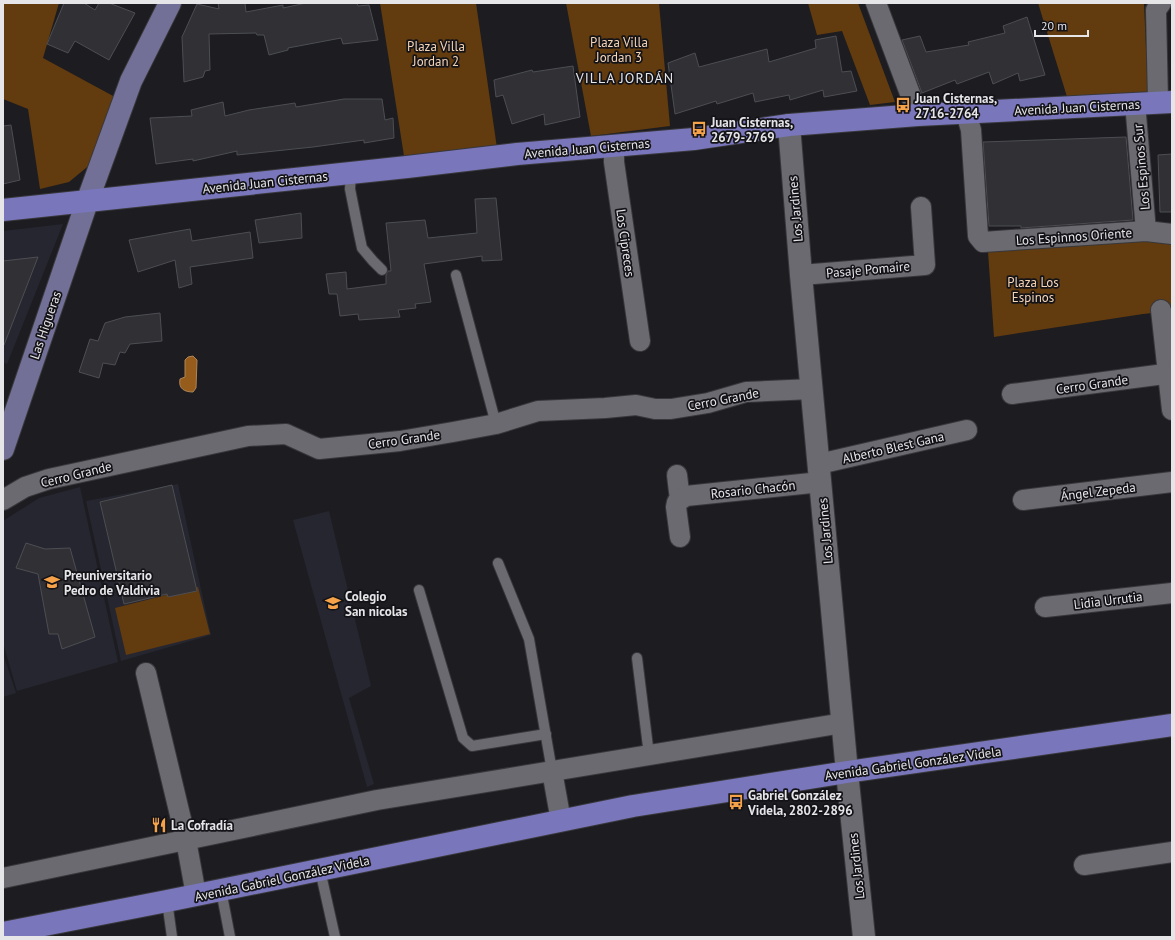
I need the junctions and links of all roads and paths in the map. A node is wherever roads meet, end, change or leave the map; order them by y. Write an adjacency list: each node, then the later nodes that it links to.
1 (170, 3): 11 (main road, Las Higueras)
2 (876, 3): 7 (street)
3 (1156, 5): 4 (street)
4 (1165, 102): 5 (main road, Avenida Juan Cisternas)
5 (1135, 103): 6 (main road, Avenida Juan Cisternas); 14 (street, Los Espinos Sur)
6 (966, 113): 7 (main road, Avenida Juan Cisternas); 14 (street, Los Espinnos Oriente)
7 (918, 115): 8 (main road, Avenida Juan Cisternas)
8 (789, 125): 9 (main road, Avenida Juan Cisternas); 18 (street, Los Jardines)
9 (614, 146): 10 (main road, Avenida Juan Cisternas); 20 (street, Los Cipreces)
10 (351, 173): 11 (main road, Avenida Juan Cisternas); 16 (lane)
11 (87, 202): 13 (main road, Avenida Juan Cisternas); 27 (main road, Las Higueras)
12 (921, 207): 18 (street, Pasaje Pomaire)
13 (3, 210)
14 (1146, 231): 15 (street, Los Espinnos Oriente)
15 (1172, 234)
16 (382, 270)
17 (456, 275): 25 (lane)
18 (801, 275): 22 (street, Los Jardines)
19 (1161, 310): 21 (street)
20 (640, 341)
21 (1170, 373): 23 (street, Cerro Grande); 24 (street)
22 (812, 389): 25 (street, Cerro Grande); 28 (street, Los Jardines)
23 (1012, 394)
24 (1172, 410)
25 (496, 424): 32 (street, Cerro Grande)
26 (967, 430): 28 (street, Alberto Blest Gana)
27 (4, 441)
28 (820, 473): 31 (street, Rosario Chacón); 41 (street, Los Jardines)
29 (677, 475): 31 (street)
30 (1172, 482): 33 (street, Ángel Zepeda)
31 (686, 496): 34 (street)
32 (3, 500)
33 (1023, 500)
34 (680, 537)
35 (498, 563): 43 (lane)
36 (419, 590): 43 (lane)
37 (1172, 593): 38 (street, Lidia Urrutia)
38 (1045, 607)
39 (637, 658): 44 (lane)
40 (146, 673): 48 (street)
41 (843, 723): 44 (street); 46 (street, Los Jardines)
42 (1172, 725): 46 (main road, Avenida Gabriel González Videla)
43 (546, 734): 45 (lane)
44 (650, 755): 45 (street)
45 (552, 771): 47 (street); 48 (street)
46 (847, 772): 47 (main road, Avenida Gabriel González Videla); 60 (street, Los Jardines)
47 (561, 821): 51 (main road, Avenida Gabriel González Videla)
48 (186, 840): 52 (street); 54 (street)
49 (1172, 852): 50 (street)
50 (1084, 865)
51 (320, 870): 53 (main road, Avenida Gabriel González Videla); 59 (lane)
52 (3, 878)
53 (221, 890): 54 (main road, Avenida Gabriel González Videla); 58 (lane)
54 (196, 895): 55 (main road, Avenida Gabriel González Videla)
55 (167, 901): 56 (main road, Avenida Gabriel González Videla); 57 (lane)
56 (3, 933)
57 (172, 937)
58 (230, 937)
59 (335, 937)
60 (864, 937)

